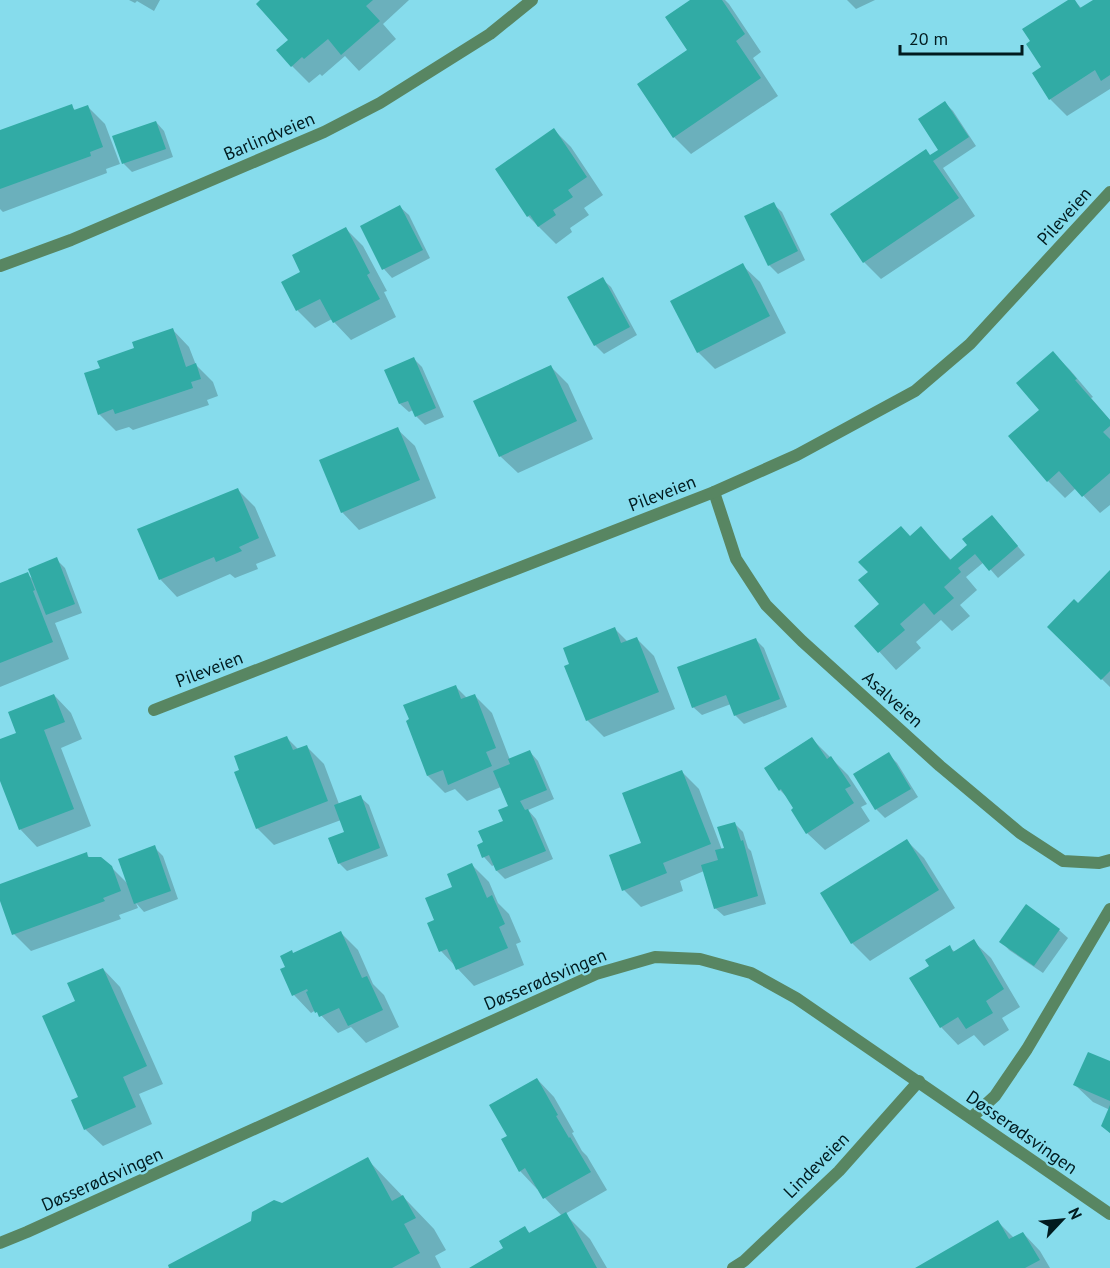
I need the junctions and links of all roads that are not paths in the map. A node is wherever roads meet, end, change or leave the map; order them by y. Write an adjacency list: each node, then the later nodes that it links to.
1 (532, 0): 3 (street, Barlindveien)
2 (1110, 192): 4 (street, Pileveien)
3 (0, 266)
4 (714, 492): 5 (street, Pileveien); 6 (street, Asalveien)
5 (154, 710)
6 (1110, 860)
7 (1110, 909): 9 (street)
8 (919, 1081): 9 (street, Døsserødsvingen); 11 (street, Døsserødsvingen); 12 (street, Lindeveien)
9 (971, 1118): 10 (street, Døsserødsvingen)
10 (1110, 1214)
11 (0, 1243)
12 (733, 1268)

